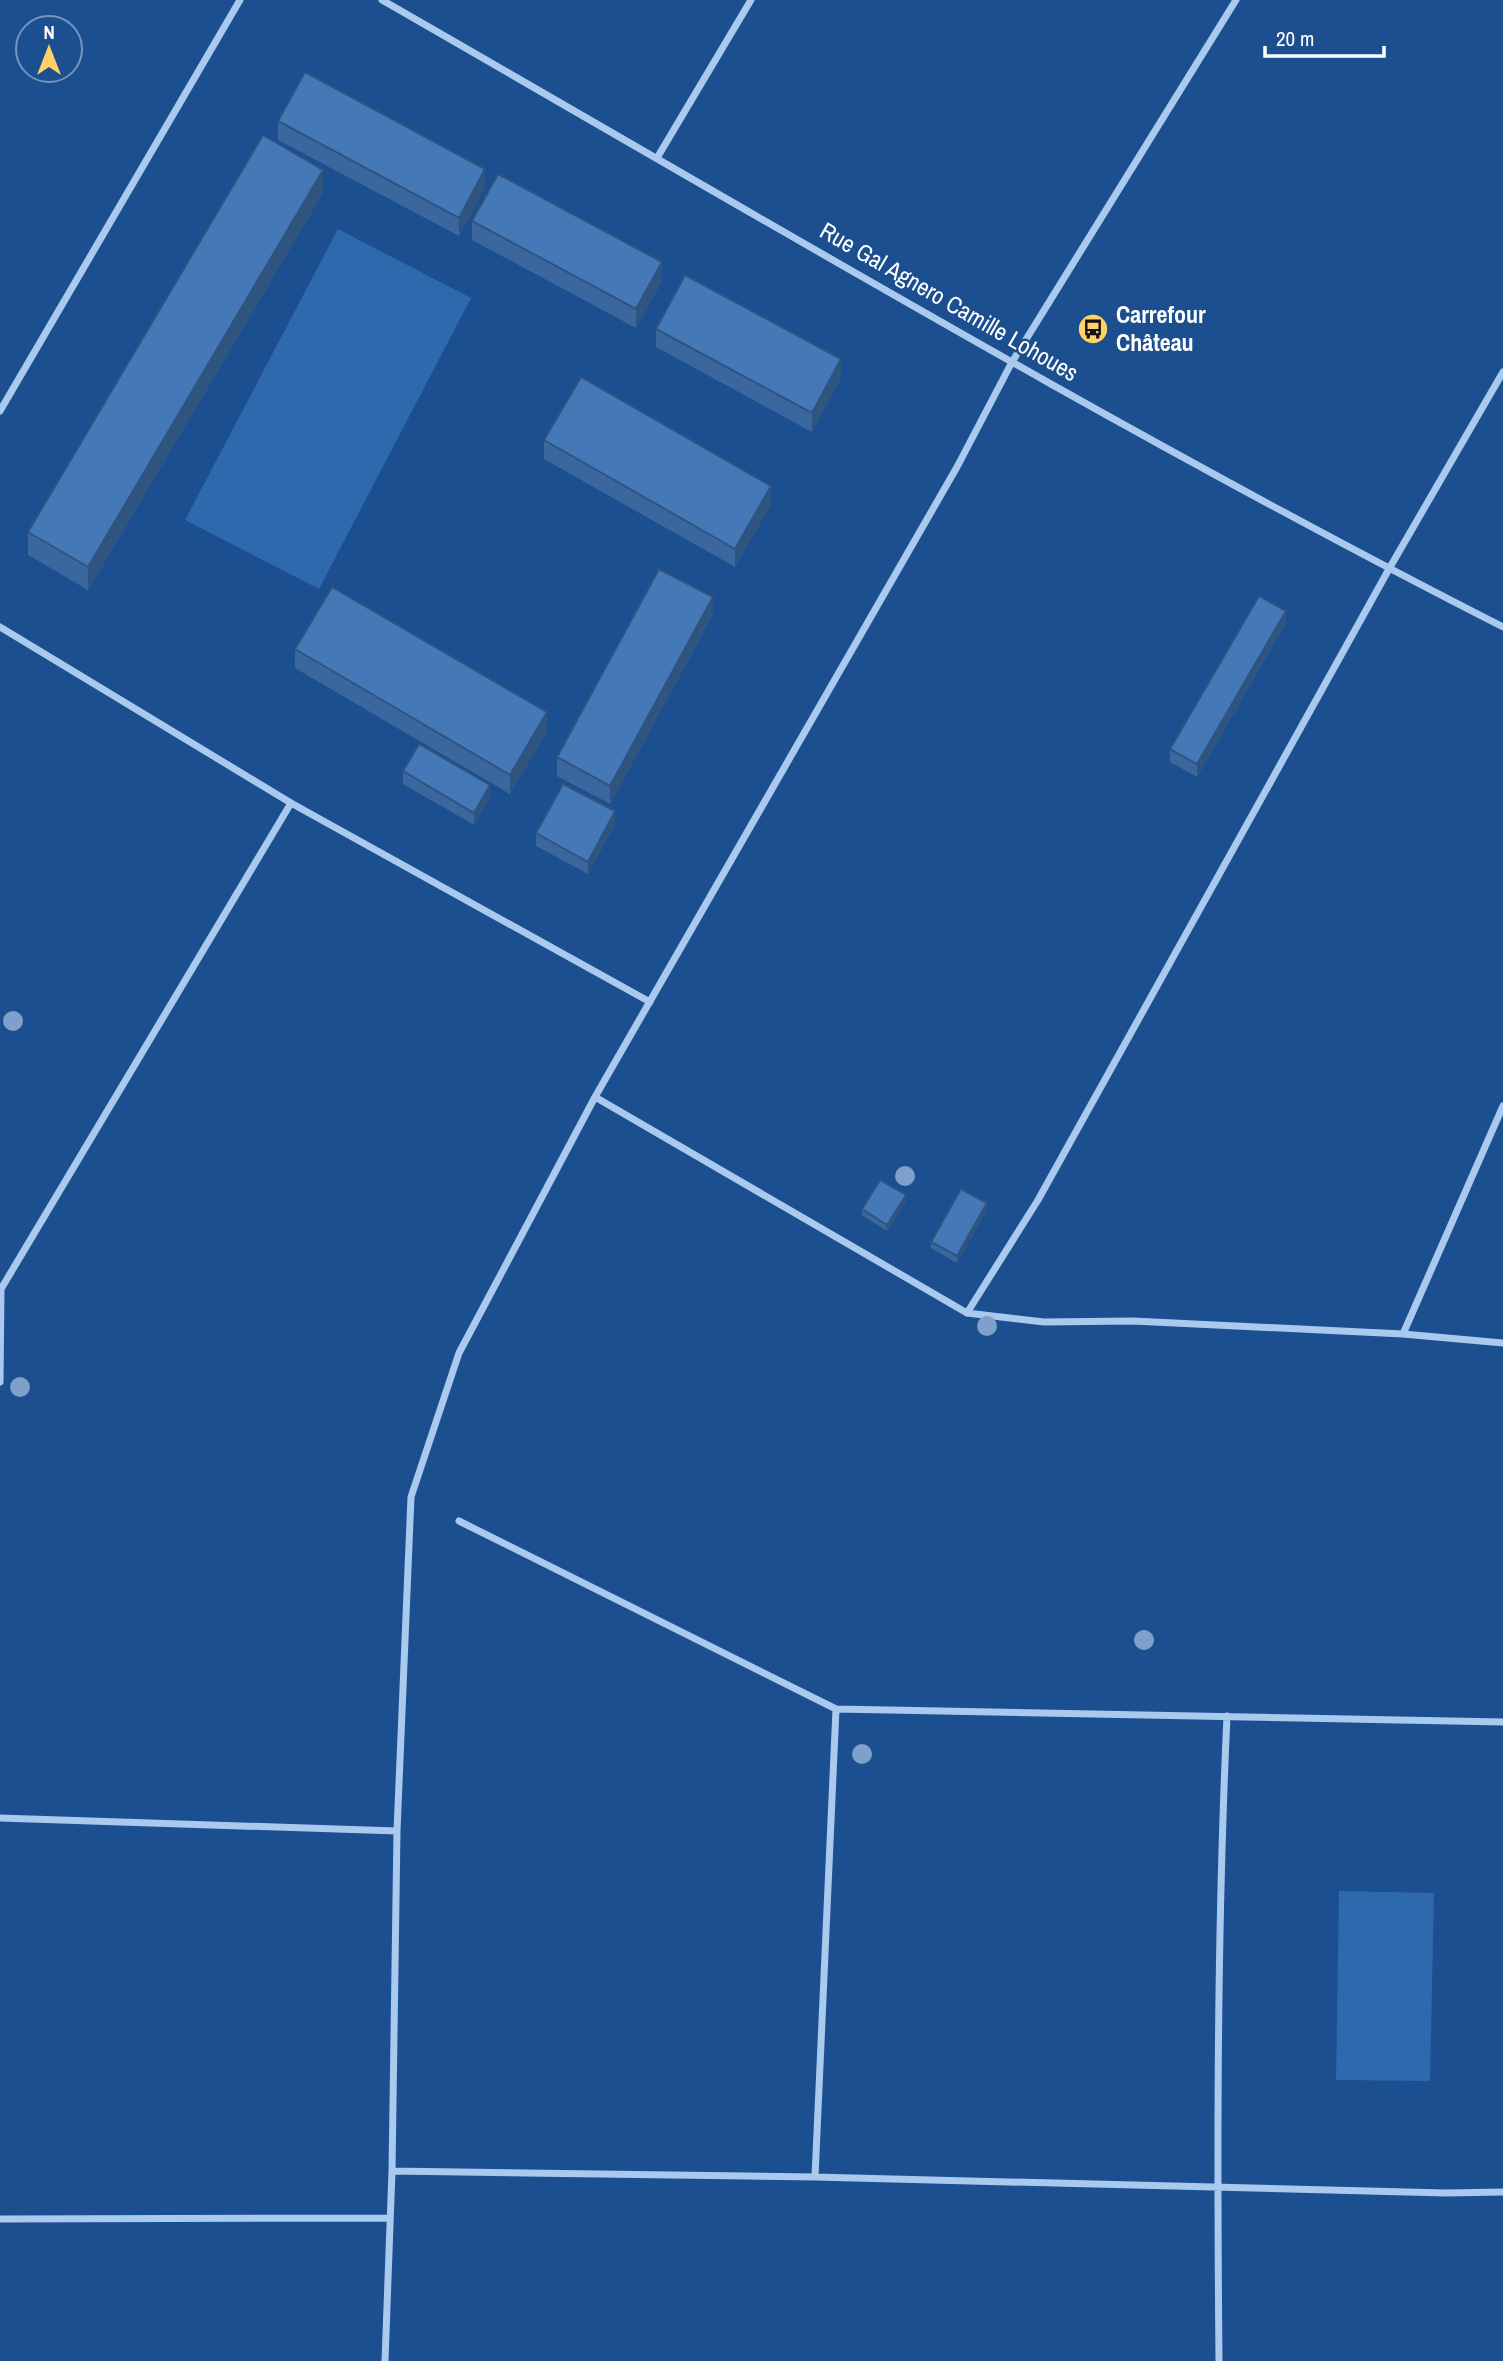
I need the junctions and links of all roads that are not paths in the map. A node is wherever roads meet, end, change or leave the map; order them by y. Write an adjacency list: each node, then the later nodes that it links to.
1 (240, 0): 8 (street)
2 (382, 0): 5 (street, Rue Gal Agnero Camille Lohoues)
3 (751, 0): 5 (street)
4 (1236, 0): 6 (street)
5 (657, 158): 6 (street, Rue Gal Agnero Camille Lohoues)
6 (1012, 362): 9 (street, Rue Gal Agnero Camille Lohoues); 13 (street)
7 (1503, 372): 9 (street)
8 (0, 411)
9 (1389, 569): 11 (street, Rue Gal Agnero Camille Lohoues); 16 (street)
10 (0, 626): 12 (street)
11 (1503, 627)
12 (291, 803): 13 (street); 19 (street)
13 (650, 1002): 14 (street)
14 (595, 1097): 16 (street); 25 (street)
15 (1503, 1106): 17 (street)
16 (967, 1313): 17 (street)
17 (1403, 1334): 18 (street)
18 (1503, 1343)
19 (0, 1382)
20 (459, 1521): 21 (street)
21 (836, 1709): 22 (street); 27 (street)
22 (1227, 1716): 23 (street); 28 (street)
23 (1503, 1722)
24 (0, 1818): 25 (street)
25 (397, 1831): 26 (street)
26 (391, 2171): 27 (street); 30 (street)
27 (815, 2177): 28 (street)
28 (1217, 2188): 29 (street); 33 (street)
29 (1503, 2192)
30 (390, 2218): 31 (street); 32 (street)
31 (0, 2219)
32 (385, 2361)
33 (1219, 2361)

